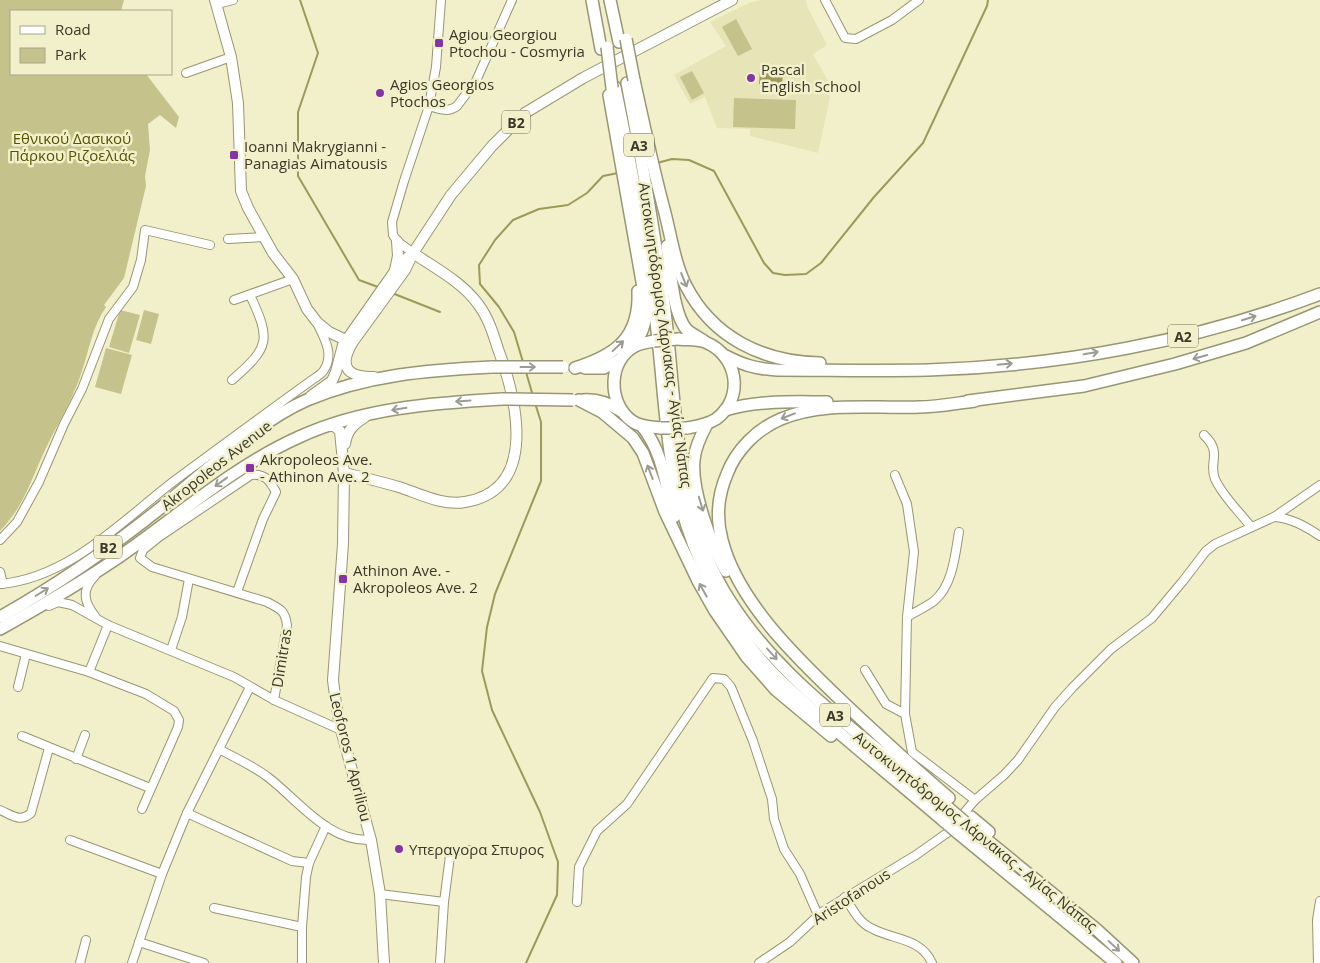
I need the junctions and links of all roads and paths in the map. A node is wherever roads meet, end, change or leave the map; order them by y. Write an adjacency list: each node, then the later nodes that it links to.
1 (234, 0): 11 (street)
2 (441, 0): 18 (street)
3 (512, 0): 18 (street)
4 (592, 0): 13 (highway)
5 (599, 0): 13 (highway)
6 (610, 0): 12 (highway, Αυτοκινητόδρομος Λάρνακας - Αγίας Νάπας / A3)
7 (617, 0): 12 (highway)
8 (732, 0): 25 (main road, B2)
9 (825, 0): 10 (street)
10 (919, 0)
11 (216, 2): 14 (main road)
12 (622, 41): 16 (highway, Αυτοκινητόδρομος Λάρνακας - Αγίας Νάπας / A3)
13 (604, 48): 17 (highway)
14 (231, 57): 15 (street); 20 (main road)
15 (186, 73)
16 (631, 81): 19 (highway); 90 (highway, Αυτοκινητόδρομος Λάρνακας - Αγίας Νάπας / A3, one-way to 90)
17 (612, 88): 23 (highway); 87 (highway, Αυτοκινητόδρομος Λάρνακας - Αγίας Νάπας / A3)
18 (429, 106): 22 (street)
19 (656, 183): 34 (highway); 39 (highway, one-way to 39)
20 (262, 237): 21 (street); 27 (main road)
21 (228, 239)
22 (397, 241): 25 (street); 26 (main road)
23 (636, 244): 36 (highway); 40 (highway, one-way to 23)
24 (210, 245): 61 (street)
25 (413, 253): 26 (main road, B2); 28 (main road, B2); 54 (main road)
26 (395, 271): 28 (main road, B2)
27 (293, 279): 30 (street); 33 (main road)
28 (386, 291): 35 (main road, B2)
29 (1320, 294): 39 (highway, A2, one-way to 29)
30 (250, 295): 31 (street); 42 (street)
31 (234, 300)
32 (1320, 312): 45 (highway, A2, one-way to 45)
33 (317, 322): 35 (main road); 66 (street)
34 (704, 341): 36 (highway, bridge); 37 (highway)
35 (349, 342): 41 (main road, B2); 44 (main road, B2)
36 (629, 350): 38 (highway)
37 (724, 355): 39 (highway, A2); 46 (highway)
38 (619, 360): 40 (highway, B2); 47 (highway)
39 (967, 367)
40 (569, 368): 41 (highway, Akropoleos Avenue / B2, one-way to 40, bridge)
41 (378, 378): 44 (highway, Akropoleos Avenue / B2)
42 (232, 380)
43 (576, 400): 47 (highway, B2); 48 (highway, Akropoleos Avenue / B2, one-way to 48, bridge); 62 (highway, one-way to 43)
44 (305, 401): 70 (highway, Akropoleos Avenue / B2, one-way to 44)
45 (975, 401): 46 (highway, A2); 92 (highway, one-way to 92)
46 (725, 410): 49 (highway)
47 (621, 411): 51 (highway)
48 (374, 413): 50 (highway, Akropoleos Avenue / B2); 53 (main road, Leoforos 1 Apriliou)
49 (707, 424): 51 (highway, bridge); 90 (highway, one-way to 90)
50 (326, 426): 53 (main road, Leoforos 1 Apriliou); 63 (highway, Akropoleos Avenue / B2, one-way to 63)
51 (642, 426): 62 (highway)
52 (1204, 435): 58 (street)
53 (344, 460): 54 (main road, Leoforos 1 Apriliou)
54 (344, 473): 81 (main road, Leoforos 1 Apriliou)
55 (895, 475): 68 (street)
56 (1320, 485): 57 (street, Aristofanous)
57 (1274, 517): 58 (street, Aristofanous); 60 (street)
58 (1251, 527): 89 (street, Aristofanous)
59 (959, 532): 68 (street)
60 (1320, 536)
61 (0, 540)
62 (683, 549): 87 (highway, one-way to 62)
63 (114, 560): 69 (street); 70 (highway, Akropoleos Avenue / B2)
64 (0, 572): 66 (street)
65 (189, 579): 67 (street); 67 (street); 73 (street)
66 (2, 584)
67 (237, 592): 79 (street, Dimitras)
68 (907, 617): 80 (street)
69 (96, 618): 70 (street); 71 (street)
70 (3, 623)
71 (108, 625): 73 (street); 76 (street)
72 (0, 646): 74 (street)
73 (171, 650): 78 (street)
74 (26, 654): 76 (street); 77 (street)
75 (865, 670): 80 (street)
76 (89, 672): 88 (street)
77 (18, 687)
78 (250, 687): 79 (street); 85 (street)
79 (274, 700): 81 (street)
80 (905, 714): 89 (street)
81 (342, 730): 98 (main road, Leoforos 1 Apriliou)
82 (85, 735): 86 (street)
83 (22, 736): 84 (street)
84 (49, 748): 86 (street); 93 (street)
85 (219, 749): 94 (street); 95 (street)
86 (76, 759): 88 (street)
87 (884, 770): 96 (highway, Αυτοκινητόδρομος Λάρνακας - Αγίας Νάπας / A3)
88 (150, 788): 91 (street)
89 (975, 800): 96 (street, Aristofanous)
90 (941, 802): 92 (highway, Αυτοκινητόδρομος Λάρνακας - Αγίας Νάπας / A3)
91 (142, 809)
92 (956, 809): 121 (highway, Αυτοκινητόδρομος Λάρνακας - Αγίας Νάπας, one-way to 121)
93 (0, 810)
94 (187, 813): 100 (street); 101 (street)
95 (326, 826): 98 (street); 100 (street)
96 (950, 829): 103 (street, Aristofanous); 120 (highway, Αυτοκινητόδρομος Λάρνακας - Αγίας Νάπας / A3)
97 (70, 840): 101 (street)
98 (371, 840): 102 (main road, Leoforos 1 Apriliou)
99 (471, 850): 105 (street)
100 (309, 863): 109 (street)
101 (162, 874): 111 (street)
102 (380, 894): 105 (street); 116 (main road, Leoforos 1 Apriliou)
103 (845, 897): 108 (street, Aristofanous); 119 (street)
104 (1320, 901): 122 (street)
105 (444, 902): 117 (street)
106 (577, 902): 108 (street)
107 (214, 908): 109 (street)
108 (818, 915): 118 (street, Aristofanous)
109 (302, 927): 115 (street)
110 (86, 940): 112 (street)
111 (139, 942): 113 (street); 114 (street)
112 (80, 963)
113 (132, 963)
114 (202, 963)
115 (302, 963)
116 (384, 963)
117 (440, 963)
118 (758, 963)
119 (932, 963)
120 (1116, 963)
121 (1133, 963)
122 (1318, 963)

